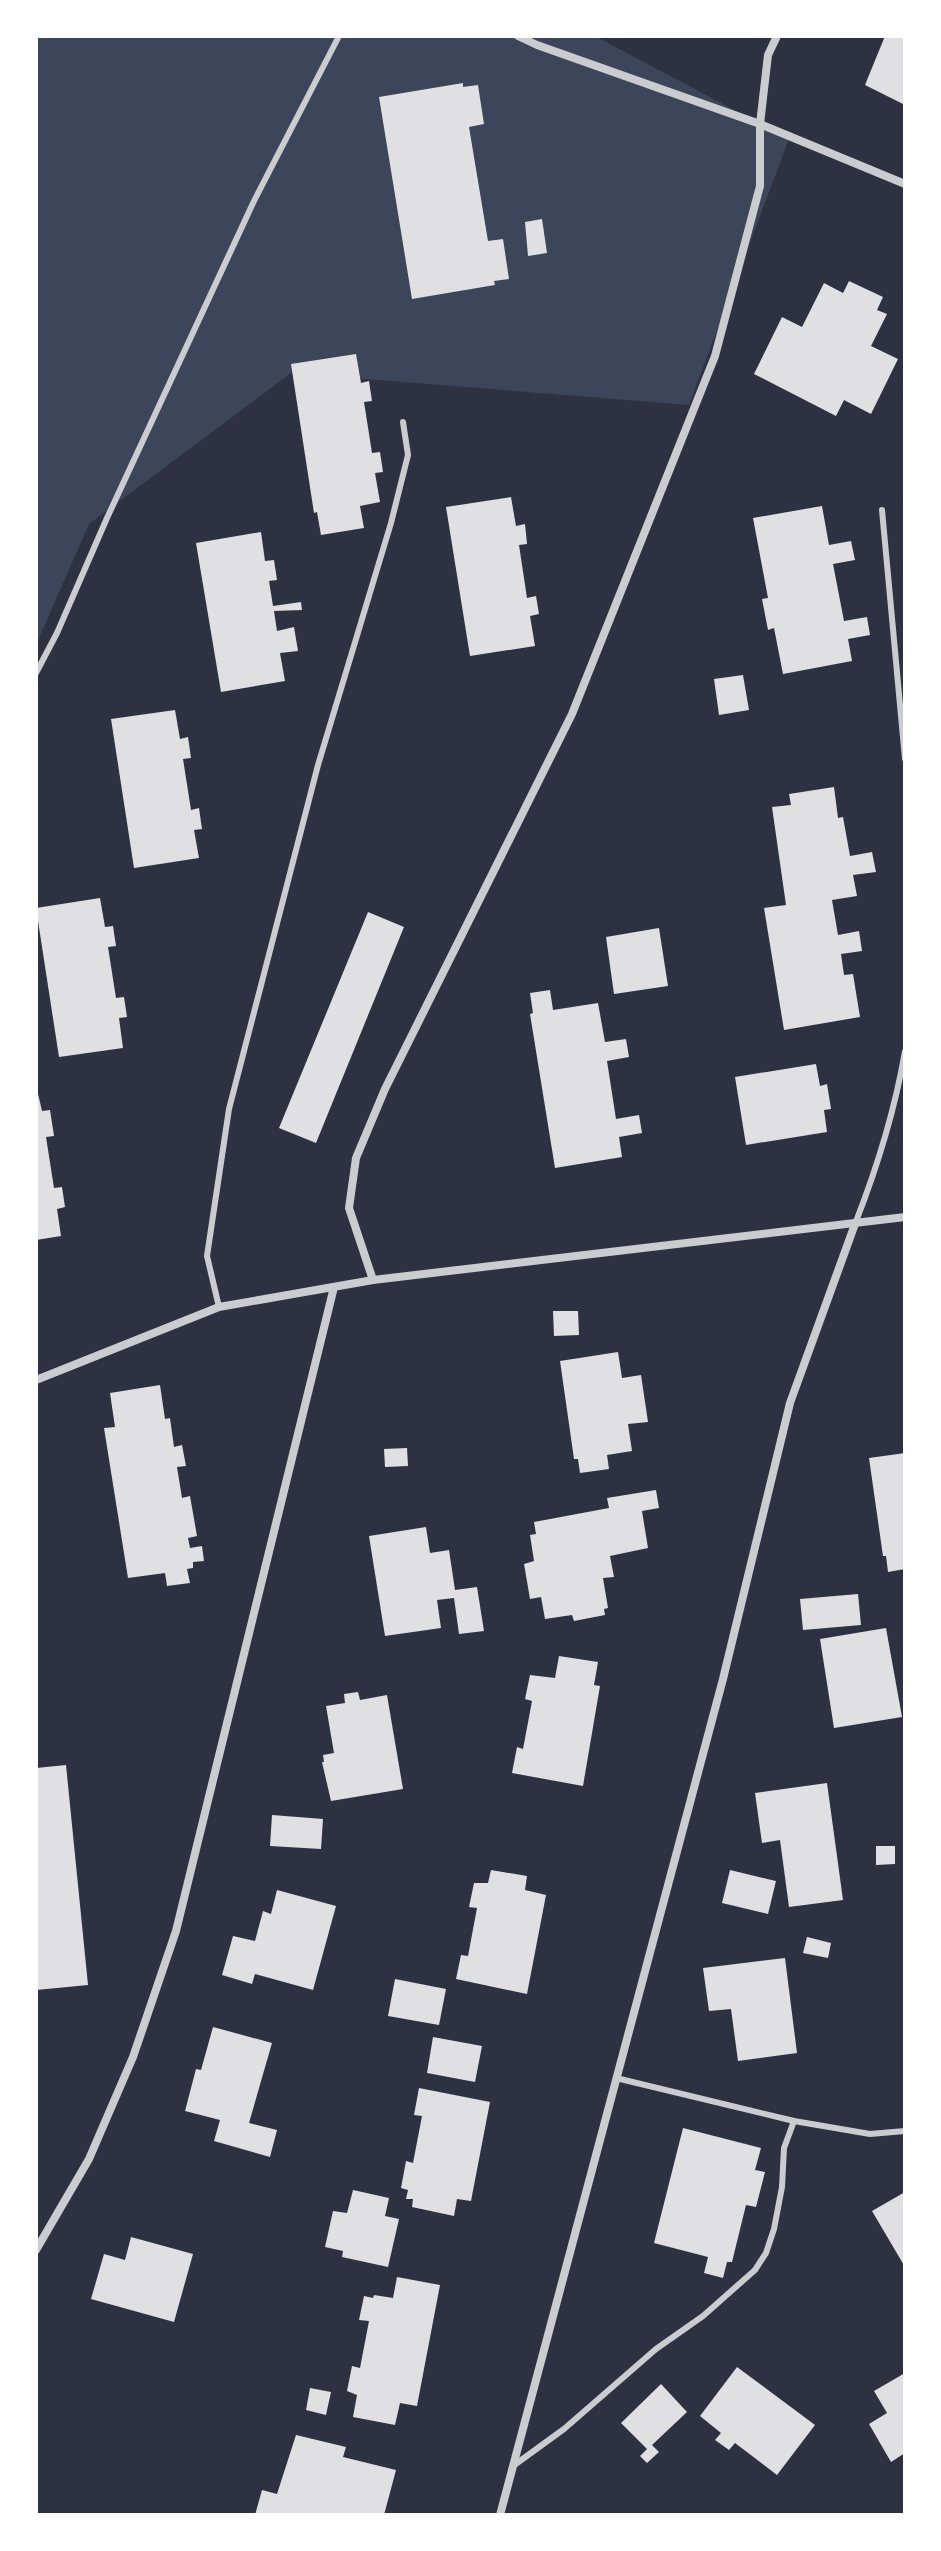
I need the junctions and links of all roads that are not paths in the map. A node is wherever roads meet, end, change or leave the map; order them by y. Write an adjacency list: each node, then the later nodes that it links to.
1 (339, 36): 8 (lane)
2 (518, 36): 4 (street)
3 (777, 36): 4 (street)
4 (760, 124): 5 (street); 13 (street)
5 (905, 184)
6 (403, 422): 15 (lane)
7 (882, 510): 9 (lane)
8 (36, 673)
9 (905, 759)
10 (905, 1051): 12 (lane)
11 (905, 1217): 12 (street)
12 (855, 1224): 13 (street); 17 (street)
13 (373, 1280): 14 (street)
14 (334, 1287): 15 (street); 20 (street)
15 (219, 1307): 16 (street)
16 (36, 1380)
17 (616, 2078): 18 (lane); 21 (street)
18 (794, 2121): 19 (lane); 21 (lane)
19 (905, 2131)
20 (36, 2250)
21 (513, 2466): 22 (street)
22 (500, 2515)

